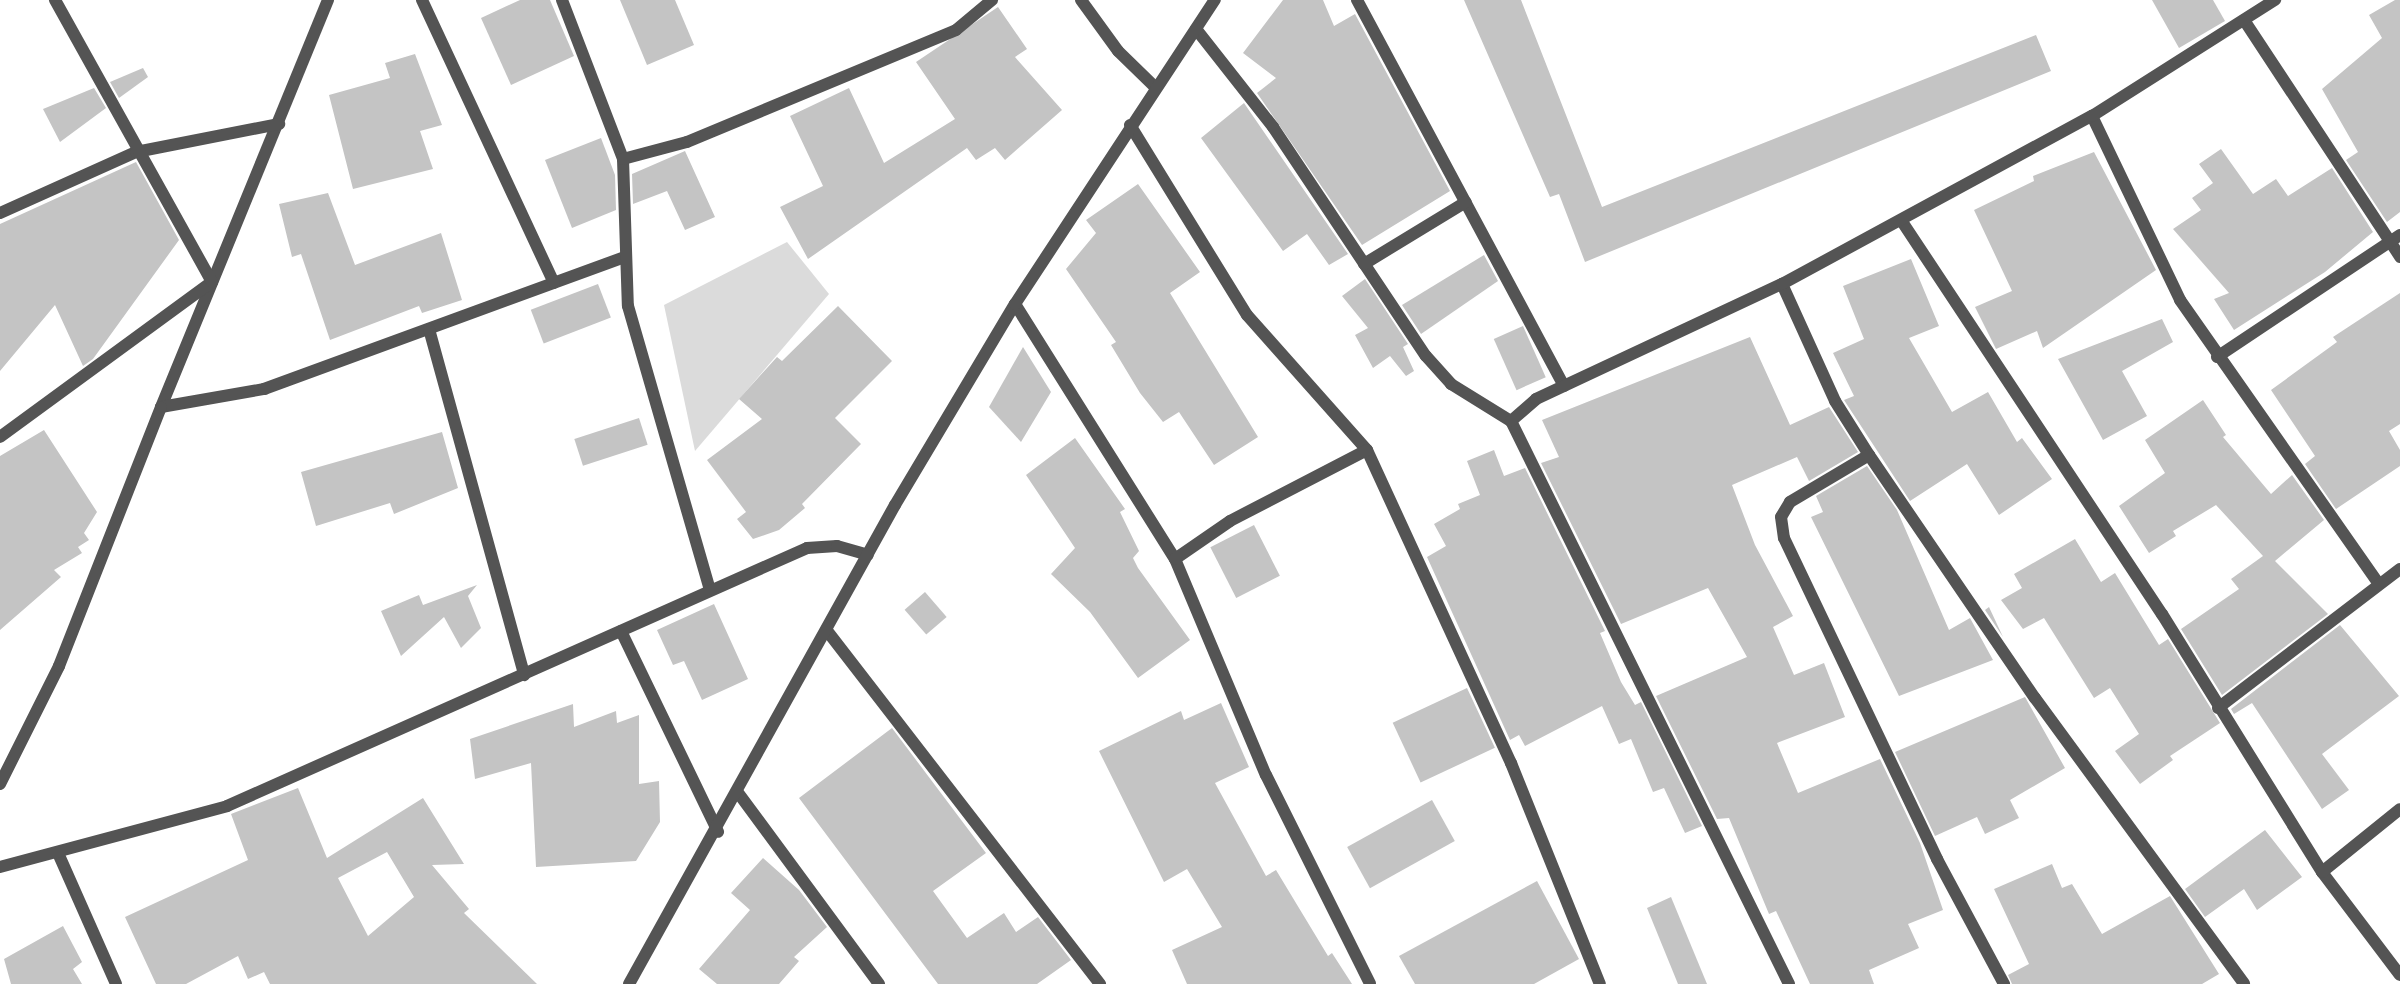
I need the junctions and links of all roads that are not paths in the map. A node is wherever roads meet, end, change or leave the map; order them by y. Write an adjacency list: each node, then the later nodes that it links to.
1 (55, 0): 16 (street)
2 (328, 0): 14 (street)
3 (422, 0): 26 (street)
4 (562, 0): 17 (street)
5 (992, 0): 17 (street)
6 (1081, 0): 12 (street)
7 (1215, 0): 11 (street)
8 (1357, 0): 18 (street)
9 (2275, 0): 10 (street)
10 (2244, 20): 13 (street); 21 (street)
11 (1196, 29): 12 (street); 24 (street)
12 (1156, 87): 15 (street)
13 (2092, 116): 20 (street); 30 (street)
14 (279, 124): 16 (street); 25 (street)
15 (1130, 124): 28 (street); 35 (street)
16 (136, 152): 19 (street); 25 (street)
17 (623, 159): 22 (street)
18 (1466, 202): 24 (street); 31 (street)
19 (0, 213)
20 (1901, 220): 27 (street); 45 (street)
21 (2396, 239): 23 (street); 30 (street)
22 (624, 257): 26 (street); 41 (street)
23 (2400, 257)
24 (1364, 264): 33 (street)
25 (212, 282): 32 (street); 34 (street)
26 (554, 283): 29 (street)
27 (1782, 284): 31 (street); 36 (street)
28 (1015, 304): 37 (street); 38 (street)
29 (429, 329): 32 (street); 44 (street)
30 (2217, 357): 40 (street)
31 (1564, 386): 33 (street)
32 (162, 407): 46 (street)
33 (1511, 421): 60 (street)
34 (0, 436)
35 (1367, 450): 38 (street); 59 (street)
36 (1869, 455): 61 (street); 62 (street)
37 (868, 555): 41 (street); 43 (street)
38 (1175, 559): 58 (street)
39 (2400, 569): 40 (street)
40 (2378, 583): 45 (street)
41 (710, 590): 42 (street)
42 (621, 631): 44 (street); 49 (street)
43 (828, 632): 47 (street); 57 (street)
44 (524, 675): 50 (street)
45 (2218, 708): 52 (street)
46 (0, 784)
47 (740, 794): 49 (street); 56 (street)
48 (2400, 809): 52 (street)
49 (718, 832): 55 (street)
50 (58, 853): 51 (street); 54 (street)
51 (0, 867)
52 (2322, 872): 53 (street)
53 (2400, 975)
54 (116, 984)
55 (629, 984)
56 (879, 984)
57 (1100, 984)
58 (1370, 984)
59 (1600, 984)
60 (1789, 984)
61 (2004, 984)
62 (2244, 984)

